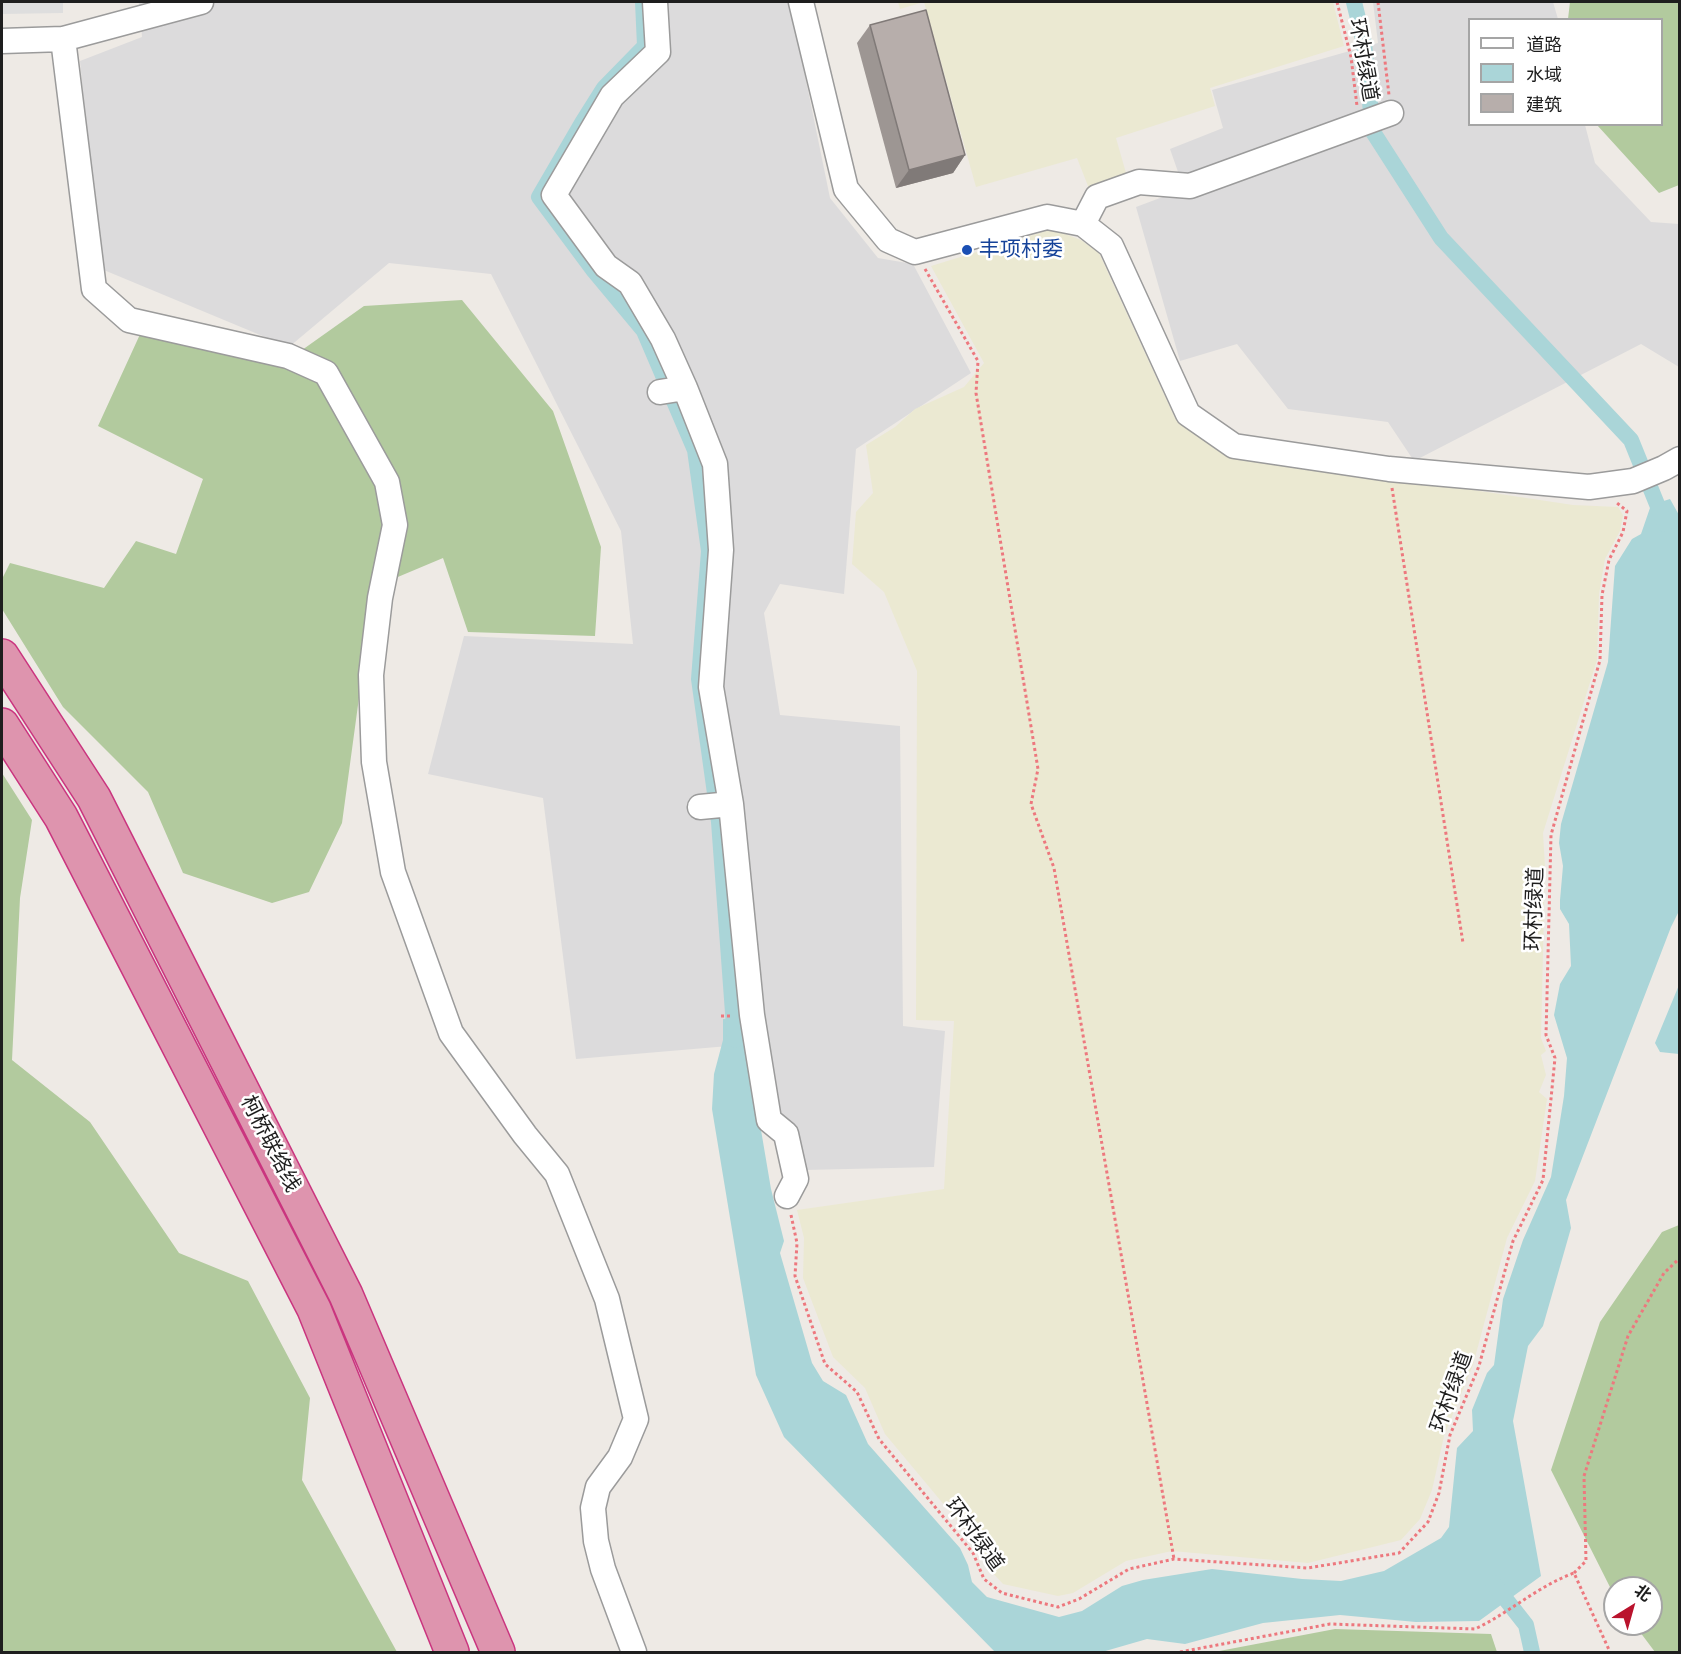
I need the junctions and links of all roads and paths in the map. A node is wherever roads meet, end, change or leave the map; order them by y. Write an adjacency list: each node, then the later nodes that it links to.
1 (201, 2): 6 (street)
2 (655, 2): 12 (street)
3 (801, 2): 11 (street)
4 (1337, 2): 9 (path, 环村绿道)
5 (1378, 2): 8 (path)
6 (63, 39): 7 (street); 26 (street)
7 (2, 41)
8 (1391, 113): 9 (street)
9 (1359, 124): 10 (street)
10 (1083, 224): 11 (street); 15 (street)
11 (915, 252): 22 (path)
12 (685, 388): 13 (street); 20 (street)
13 (660, 392)
14 (1672, 464): 15 (street)
15 (1389, 469): 19 (path)
16 (1608, 503): 22 (path, 环村绿道)
17 (2, 656): 24 (highway, 柯桥联络线)
18 (2, 725): 25 (highway, 柯桥联络线)
19 (1463, 943)
20 (787, 1196): 22 (path, 环村绿道)
21 (1680, 1258): 23 (path)
22 (1174, 1559)
23 (1574, 1573): 27 (path); 28 (path)
24 (496, 1643)
25 (452, 1653)
26 (634, 1653)
27 (1180, 1653)
28 (1610, 1653)

